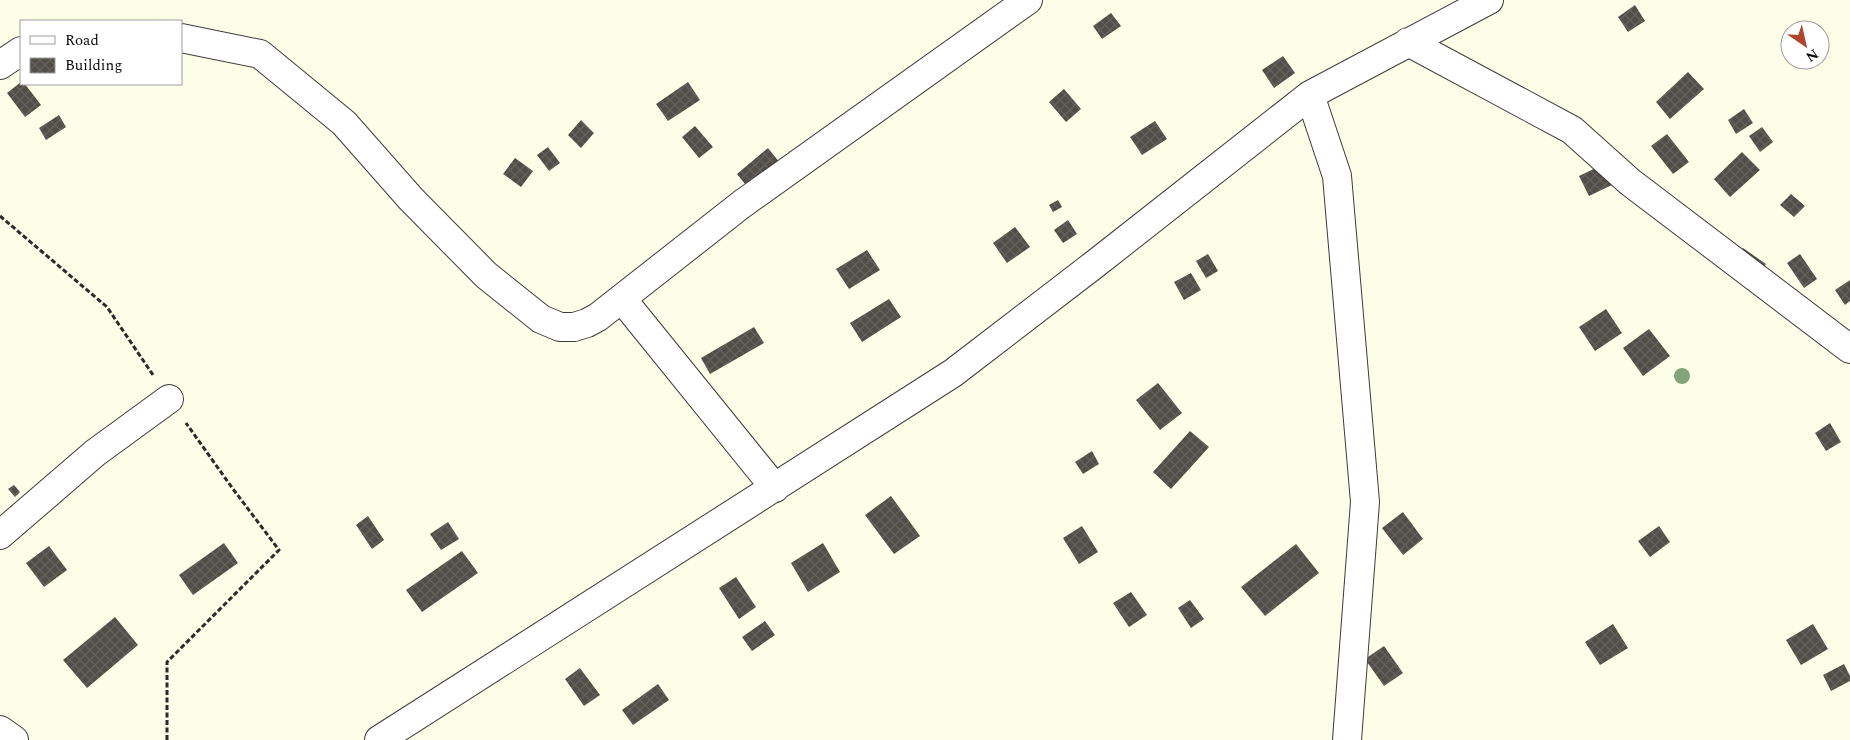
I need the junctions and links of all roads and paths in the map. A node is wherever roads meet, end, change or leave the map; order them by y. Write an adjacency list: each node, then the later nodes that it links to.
1 (1028, 0): 9 (street)
2 (1490, 0): 4 (street)
3 (182, 38): 9 (street)
4 (1408, 42): 7 (street); 10 (street)
5 (20, 51): 6 (street)
6 (0, 65)
7 (1310, 95): 12 (street); 18 (street)
8 (0, 216): 11 (path)
9 (622, 298): 12 (street)
10 (1850, 349)
11 (169, 399): 13 (street); 16 (path)
12 (775, 488): 17 (street)
13 (0, 535)
14 (0, 730): 15 (street)
15 (14, 740)
16 (167, 740)
17 (379, 740)
18 (1347, 740)

